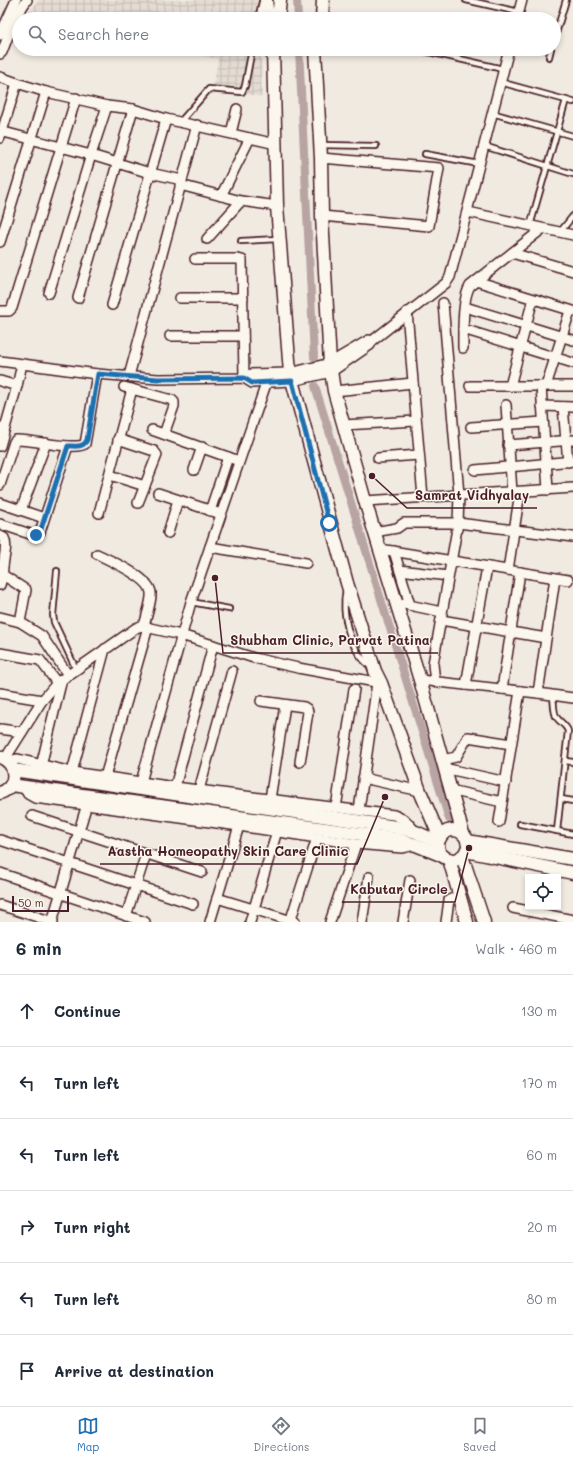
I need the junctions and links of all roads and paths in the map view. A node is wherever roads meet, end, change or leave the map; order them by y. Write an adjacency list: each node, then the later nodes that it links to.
1 (16, 0): 21 (street)
2 (27, 0): 11 (street)
3 (262, 0): 12 (lane)
4 (266, 0): 13 (main road)
5 (280, 0): 14 (main road)
6 (315, 0): 15 (main road)
7 (323, 0): 16 (main road)
8 (466, 0): 17 (lane)
9 (522, 0): 18 (street)
10 (566, 0): 19 (lane)
11 (20, 12)
12 (259, 12)
13 (267, 12)
14 (279, 12)
15 (315, 12)
16 (322, 12)
17 (508, 12)
18 (519, 12)
19 (561, 17)
20 (12, 27): 22 (street)
21 (0, 35)
22 (0, 54)
23 (251, 56): 41 (lane)
24 (273, 56): 49 (main road)
25 (316, 56): 53 (main road)
26 (446, 56): 28 (lane)
27 (507, 56): 28 (street)
28 (503, 69): 30 (street)
29 (0, 76): 31 (street)
30 (500, 82): 34 (lane); 39 (street)
31 (17, 83): 32 (street); 44 (street)
32 (46, 92): 33 (street); 48 (street)
33 (76, 98): 36 (street); 52 (street)
34 (566, 100): 35 (lane); 43 (lane)
35 (573, 102)
36 (107, 106): 37 (street); 55 (street)
37 (133, 109): 40 (street); 56 (street)
38 (237, 109): 45 (street)
39 (492, 113): 43 (lane); 51 (street)
40 (166, 119): 41 (street); 59 (street)
41 (181, 121): 42 (street)
42 (197, 125): 45 (street); 61 (street)
43 (557, 131): 46 (lane); 58 (lane)
44 (1, 134): 48 (street)
45 (230, 134): 47 (street)
46 (573, 136)
47 (250, 138): 49 (street); 62 (street)
48 (31, 139): 52 (street); 75 (street)
49 (276, 144): 64 (main road)
50 (376, 146): 53 (lane)
51 (484, 146): 57 (street); 58 (lane)
52 (60, 147): 55 (street); 88 (street)
53 (320, 152): 66 (main road); 66 (street)
54 (425, 154): 57 (lane)
55 (90, 155): 56 (street); 80 (street)
56 (118, 163): 59 (street); 81 (street)
57 (479, 164): 65 (street)
58 (547, 166): 60 (lane); 68 (lane)
59 (150, 173): 61 (street); 86 (street)
60 (573, 174)
61 (181, 183): 62 (street); 106 (street)
62 (221, 196): 63 (street)
63 (241, 201): 64 (street); 72 (street)
64 (277, 206): 73 (main road)
65 (468, 212): 68 (street); 90 (street)
66 (322, 216): 103 (main road)
67 (573, 216): 70 (lane)
68 (530, 226): 69 (street)
69 (542, 229): 70 (street); 76 (street)
70 (559, 232): 71 (street)
71 (573, 235)
72 (207, 238)
73 (279, 239): 74 (lane); 107 (main road)
74 (241, 241)
75 (0, 242)
76 (512, 253): 78 (street); 79 (street)
77 (195, 259): 83 (street)
78 (573, 271)
79 (476, 281): 84 (street); 87 (street)
80 (49, 293)
81 (78, 298)
82 (180, 298): 83 (street)
83 (243, 298): 94 (street)
84 (533, 299): 89 (street); 91 (street)
85 (443, 303): 156 (street)
86 (112, 305)
87 (465, 307): 91 (street); 92 (street)
88 (0, 311)
89 (572, 311): 95 (street)
90 (407, 312): 103 (street); 112 (street)
91 (526, 326): 95 (street); 97 (street)
92 (463, 329): 97 (street); 98 (street)
93 (170, 336): 94 (street)
94 (244, 336): 109 (street)
95 (562, 337): 96 (street); 99 (street)
96 (573, 340)
97 (521, 347): 99 (street); 116 (street)
98 (463, 348)
99 (555, 358): 101 (street); 117 (street)
100 (0, 361): 102 (street)
101 (573, 363)
102 (22, 364): 104 (street); 114 (street)
103 (331, 367): 107 (street); 118 (main road)
104 (98, 374): 106 (street); 138 (street)
105 (270, 374): 107 (street); 109 (street); 111 (street)
106 (129, 376): 108 (street)
107 (291, 377): 111 (street); 210 (main road)
108 (148, 378): 109 (street); 119 (street)
109 (244, 378): 111 (street)
110 (0, 381): 114 (street)
111 (266, 382): 143 (street)
112 (413, 383): 118 (street); 124 (street)
113 (573, 385): 117 (street)
114 (17, 386): 128 (street)
115 (470, 386): 116 (street)
116 (510, 386): 117 (street)
117 (543, 386): 121 (street)
118 (334, 391): 126 (main road)
119 (145, 393): 131 (street); 132 (street)
120 (506, 405): 127 (street)
121 (542, 406): 122 (street); 125 (street)
122 (563, 407): 123 (street); 133 (street)
123 (573, 407)
124 (416, 421): 126 (street); 140 (street)
125 (543, 422): 127 (street); 134 (street)
126 (344, 425): 159 (main road)
127 (507, 425): 129 (street); 136 (street)
128 (2, 427): 137 (street)
129 (471, 427)
130 (152, 430): 131 (street)
131 (164, 434): 139 (street)
132 (118, 440): 149 (street); 151 (street)
133 (570, 440): 134 (street); 144 (street)
134 (545, 442): 136 (street); 145 (street)
135 (46, 443): 138 (street); 150 (street); 162 (street)
136 (508, 445): 146 (street)
137 (0, 446)
138 (68, 446): 166 (street)
139 (202, 447): 141 (street); 147 (street)
140 (419, 454): 142 (street); 157 (street)
141 (228, 457): 143 (street); 163 (street)
142 (378, 458)
143 (239, 461): 165 (street)
144 (571, 461): 145 (street)
145 (546, 464): 146 (street); 153 (street)
146 (510, 467): 148 (street); 154 (street)
147 (194, 470)
148 (475, 470)
149 (110, 475): 151 (street); 164 (street)
150 (0, 484)
151 (145, 486): 161 (street)
152 (573, 488): 153 (street)
153 (548, 490): 154 (street)
154 (516, 492): 156 (street); 169 (street)
155 (158, 493): 158 (street)
156 (459, 495): 157 (street); 167 (street)
157 (423, 497): 159 (street)
158 (178, 500): 163 (street); 171 (street)
159 (365, 501): 170 (main road)
160 (0, 503): 162 (street)
161 (138, 504)
162 (21, 510): 166 (street)
163 (210, 511): 165 (street)
164 (99, 513)
165 (221, 514): 174 (street)
166 (44, 518): 168 (street)
167 (458, 523): 169 (street); 170 (street); 178 (street)
168 (0, 524)
169 (514, 529): 173 (street); 183 (street)
170 (374, 532): 175 (main road)
171 (168, 533)
172 (0, 536): 181 (street)
173 (573, 537)
174 (210, 547): 179 (street); 190 (street)
175 (380, 549): 176 (street); 191 (main road)
176 (394, 551): 178 (street); 182 (street)
177 (97, 554): 197 (street)
178 (450, 561): 180 (street); 186 (street)
179 (306, 563)
180 (487, 567): 183 (street); 198 (street)
181 (2, 570): 189 (street); 196 (street)
182 (400, 570): 186 (street); 192 (street)
183 (508, 570): 185 (street)
184 (57, 571): 205 (lane)
185 (520, 572): 187 (street); 199 (street)
186 (448, 576): 194 (street)
187 (555, 578): 188 (street); 201 (street)
188 (568, 580)
189 (0, 585)
190 (191, 602): 193 (lane); 200 (street)
191 (396, 602): 192 (street); 208 (main road)
192 (410, 605): 194 (street)
193 (229, 609)
194 (441, 616): 198 (street); 209 (street)
195 (0, 617): 196 (street)
196 (20, 622): 207 (street)
197 (146, 626): 200 (street); 203 (street); 232 (street)
198 (476, 626): 199 (street); 211 (street)
199 (511, 632): 201 (street); 213 (street)
200 (181, 635): 202 (street); 234 (street)
201 (546, 638): 215 (street)
202 (213, 645): 210 (street); 237 (street)
203 (105, 649): 205 (street); 231 (street)
204 (0, 653): 207 (street)
205 (76, 669): 207 (street)
206 (232, 671): 238 (street)
207 (62, 679): 219 (street); 230 (street)
208 (420, 680): 209 (street); 229 (main road)
209 (434, 682): 211 (street)
210 (379, 683): 233 (street); 240 (main road)
211 (466, 685): 213 (street)
212 (354, 689): 247 (street)
213 (502, 689): 214 (street)
214 (520, 691): 215 (street); 224 (street)
215 (538, 693): 217 (street)
216 (0, 694): 219 (street)
217 (553, 695): 218 (street); 225 (lane)
218 (573, 698)
219 (42, 700): 223 (street)
220 (261, 701): 221 (street)
221 (284, 705): 227 (street); 242 (street)
222 (0, 729): 223 (street)
223 (22, 732): 226 (street)
224 (512, 744): 229 (street); 235 (street)
225 (565, 761): 228 (lane); 243 (lane)
226 (6, 762): 230 (street); 236 (main road); 256 (main road)
227 (300, 762)
228 (573, 762)
229 (443, 764): 235 (street); 239 (main road)
230 (41, 766): 231 (street)
231 (72, 772): 232 (street)
232 (105, 777): 234 (street)
233 (363, 778): 240 (street); 248 (street)
234 (141, 782): 237 (street)
235 (506, 782): 245 (street)
236 (17, 786): 241 (main road); 246 (street); 262 (main road)
237 (175, 787): 238 (street)
238 (199, 790): 242 (street)
239 (450, 790): 245 (street); 263 (main road)
240 (420, 791): 260 (main road)
241 (0, 793)
242 (270, 799): 247 (street)
243 (561, 799): 244 (lane); 253 (lane)
244 (573, 801)
245 (502, 802): 250 (street)
246 (87, 804): 252 (street); 254 (street)
247 (336, 808): 248 (street)
248 (358, 810): 256 (street)
249 (32, 816): 254 (street)
250 (499, 822)
251 (520, 824): 253 (lane)
252 (239, 826): 255 (street); 276 (street)
253 (557, 831): 257 (lane)
254 (79, 832): 264 (street); 267 (street)
255 (277, 832): 258 (street); 280 (street)
256 (416, 832): 260 (main road)
257 (573, 834)
258 (317, 838): 261 (street); 287 (street)
259 (0, 840): 267 (street)
260 (439, 840): 263 (main road); 265 (main road)
261 (356, 844): 262 (street); 288 (street)
262 (416, 844): 265 (main road)
263 (465, 846): 265 (main road); 266 (main road); 270 (main road); 293 (main road)
264 (146, 854): 268 (street); 273 (street)
265 (446, 858): 275 (main road)
266 (573, 859)
267 (70, 862): 273 (street); 274 (street)
268 (202, 872)
269 (0, 873): 274 (street)
270 (573, 873)
271 (369, 877): 289 (street)
272 (410, 880): 290 (street)
273 (136, 885): 277 (street); 281 (street)
274 (60, 894): 281 (street); 283 (street)
275 (459, 896): 291 (street); 292 (main road)
276 (217, 898): 280 (street); 285 (street)
277 (193, 904)
278 (0, 905): 283 (street)
279 (513, 908): 282 (street)
280 (254, 909): 286 (street); 287 (street)
281 (126, 916): 284 (street)
282 (573, 920)
283 (52, 922)
284 (145, 922)
285 (210, 922)
286 (250, 922)
287 (292, 922)
288 (330, 922)
289 (362, 922)
290 (403, 922)
291 (446, 922)
292 (467, 922)
293 (484, 922)

